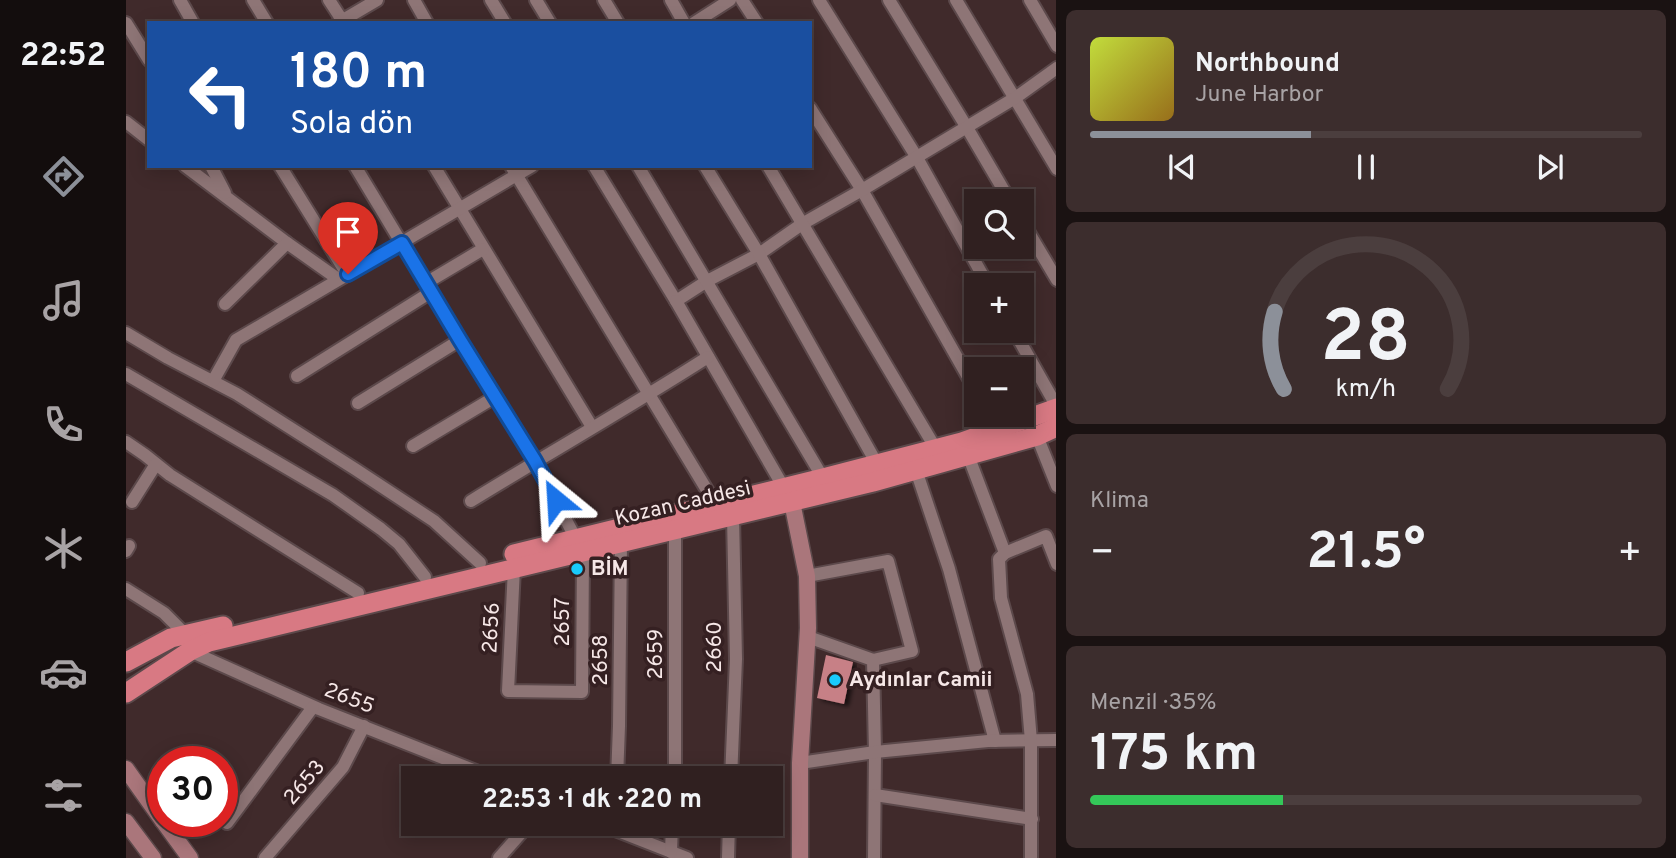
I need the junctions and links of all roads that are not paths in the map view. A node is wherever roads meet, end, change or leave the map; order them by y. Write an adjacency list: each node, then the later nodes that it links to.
1 (180, 0): 16 (street)
2 (253, 0): 17 (street)
3 (329, 0): 18 (street)
4 (377, 0): 18 (street)
5 (414, 0): 19 (street)
6 (491, 0): 20 (street)
7 (536, 0): 21 (street)
8 (604, 0): 22 (street)
9 (671, 0): 23 (street)
10 (730, 0): 24 (street)
11 (742, 0): 25 (street)
12 (819, 0): 35 (street)
13 (889, 0): 33 (street)
14 (957, 0): 30 (street)
15 (1030, 0): 27 (street)
16 (192, 21)
17 (266, 21)
18 (343, 21)
19 (427, 21)
20 (504, 21)
21 (549, 21)
22 (617, 21)
23 (683, 21)
24 (697, 21)
25 (756, 21)
26 (126, 23): 28 (street)
27 (1056, 46)
28 (147, 57)
29 (1056, 68): 30 (street)
30 (1015, 97): 33 (street); 45 (street)
31 (812, 111): 48 (street)
32 (126, 122): 34 (street)
33 (966, 126): 35 (street); 47 (street)
34 (147, 137)
35 (916, 156): 48 (street); 57 (street)
36 (188, 168): 49 (street)
37 (212, 168): 49 (street)
38 (281, 168): 58 (street)
39 (356, 168): 54 (street)
40 (435, 168): 50 (street)
41 (595, 168): 62 (street)
42 (639, 168): 60 (street)
43 (706, 168): 56 (street)
44 (769, 168): 51 (street)
45 (1056, 169)
46 (514, 171): 50 (street); 72 (street)
47 (1003, 189)
48 (862, 190): 51 (street); 68 (street)
49 (229, 199): 53 (street)
50 (460, 209): 54 (street); 55 (street)
51 (802, 224): 56 (street); 83 (street)
52 (1034, 242): 59 (street)
53 (287, 243): 58 (street); 63 (street)
54 (402, 243): 58 (street); 61 (street)
55 (483, 249): 61 (street); 77 (street)
56 (759, 254): 60 (street); 87 (street)
57 (981, 273)
58 (343, 276): 71 (street)
59 (1056, 280)
60 (707, 281): 62 (street); 89 (street)
61 (428, 287): 65 (street); 70 (street)
62 (676, 301): 67 (street)
63 (225, 304)
64 (126, 333): 71 (street)
65 (460, 340): 73 (street); 74 (street)
66 (1021, 343): 75 (street)
67 (708, 357): 72 (street); 91 (street)
68 (964, 370)
69 (126, 374): 104 (street)
70 (297, 376)
71 (213, 381): 100 (street)
72 (649, 394): 77 (street); 94 (street)
73 (495, 397): 82 (street); 85 (street)
74 (358, 403)
75 (1056, 407): 76 (highway, Kozan Caddesi)
76 (1034, 412)
77 (592, 427): 85 (street)
78 (986, 427): 83 (highway, Kozan Caddesi)
79 (1056, 427): 80 (highway, Kozan Caddesi)
80 (1037, 436): 84 (highway, Kozan Caddesi); 90 (street)
81 (126, 442): 86 (street)
82 (413, 446)
83 (936, 449): 87 (highway, Kozan Caddesi)
84 (968, 455): 88 (highway, Kozan Caddesi); 99 (street)
85 (535, 461): 92 (street); 98 (street)
86 (156, 464): 93 (street); 106 (street)
87 (877, 464): 89 (highway, Kozan Caddesi)
88 (916, 470): 91 (highway, Kozan Caddesi); 116 (street)
89 (823, 478): 91 (highway, Kozan Caddesi)
90 (1056, 486)
91 (788, 495): 94 (highway, Kozan Caddesi); 95 (highway, Kozan Caddesi); 103 (main road)
92 (471, 501)
93 (132, 502)
94 (716, 505): 98 (highway, Kozan Caddesi)
95 (733, 516): 96 (highway, Kozan Caddesi); 124 (street, 2660)
96 (675, 529): 97 (highway, Kozan Caddesi); 123 (street, 2659)
97 (621, 542): 98 (highway, Kozan Caddesi); 122 (street, 2658)
98 (579, 546): 100 (highway, Kozan Caddesi); 102 (highway, Kozan Caddesi); 111 (street, 2657)
99 (1005, 553): 101 (street); 117 (street)
100 (480, 563): 104 (highway, Kozan Caddesi)
101 (1056, 565)
102 (514, 568): 108 (highway, Kozan Caddesi); 111 (street, 2656)
103 (807, 576): 107 (main road); 109 (street)
104 (425, 577): 106 (highway, Kozan Caddesi)
105 (126, 589): 108 (street, 2655)
106 (358, 593): 108 (highway, Kozan Caddesi)
107 (808, 637): 109 (street); 119 (main road)
108 (188, 643): 110 (highway, Kozan Caddesi); 112 (highway, Kozan Caddesi); 113 (street, 2655)
109 (873, 660): 118 (street)
110 (126, 662)
111 (508, 691)
112 (126, 693)
113 (313, 707): 114 (street, 2655); 128 (street)
114 (364, 726): 120 (street, 2655); 139 (street, 2653)
115 (1056, 740): 117 (street)
116 (995, 741): 117 (street); 118 (street)
117 (1031, 741): 129 (street)
118 (875, 752): 119 (street); 126 (street)
119 (800, 763): 143 (main road)
120 (460, 764): 121 (street, 2655)
121 (465, 766)
122 (617, 766)
123 (674, 766)
124 (732, 766)
125 (126, 769): 127 (main road)
126 (875, 795): 129 (street); 144 (street)
127 (147, 799)
128 (238, 808)
129 (1032, 819): 145 (street)
130 (126, 822): 137 (main road)
131 (518, 836): 140 (street)
132 (635, 836): 136 (street)
133 (672, 836): 136 (street)
134 (729, 836): 142 (street)
135 (175, 837): 138 (main road)
136 (671, 852): 141 (street)
137 (153, 858)
138 (190, 858)
139 (265, 858)
140 (499, 858)
141 (687, 858)
142 (728, 858)
143 (800, 858)
144 (874, 858)
145 (1031, 858)

